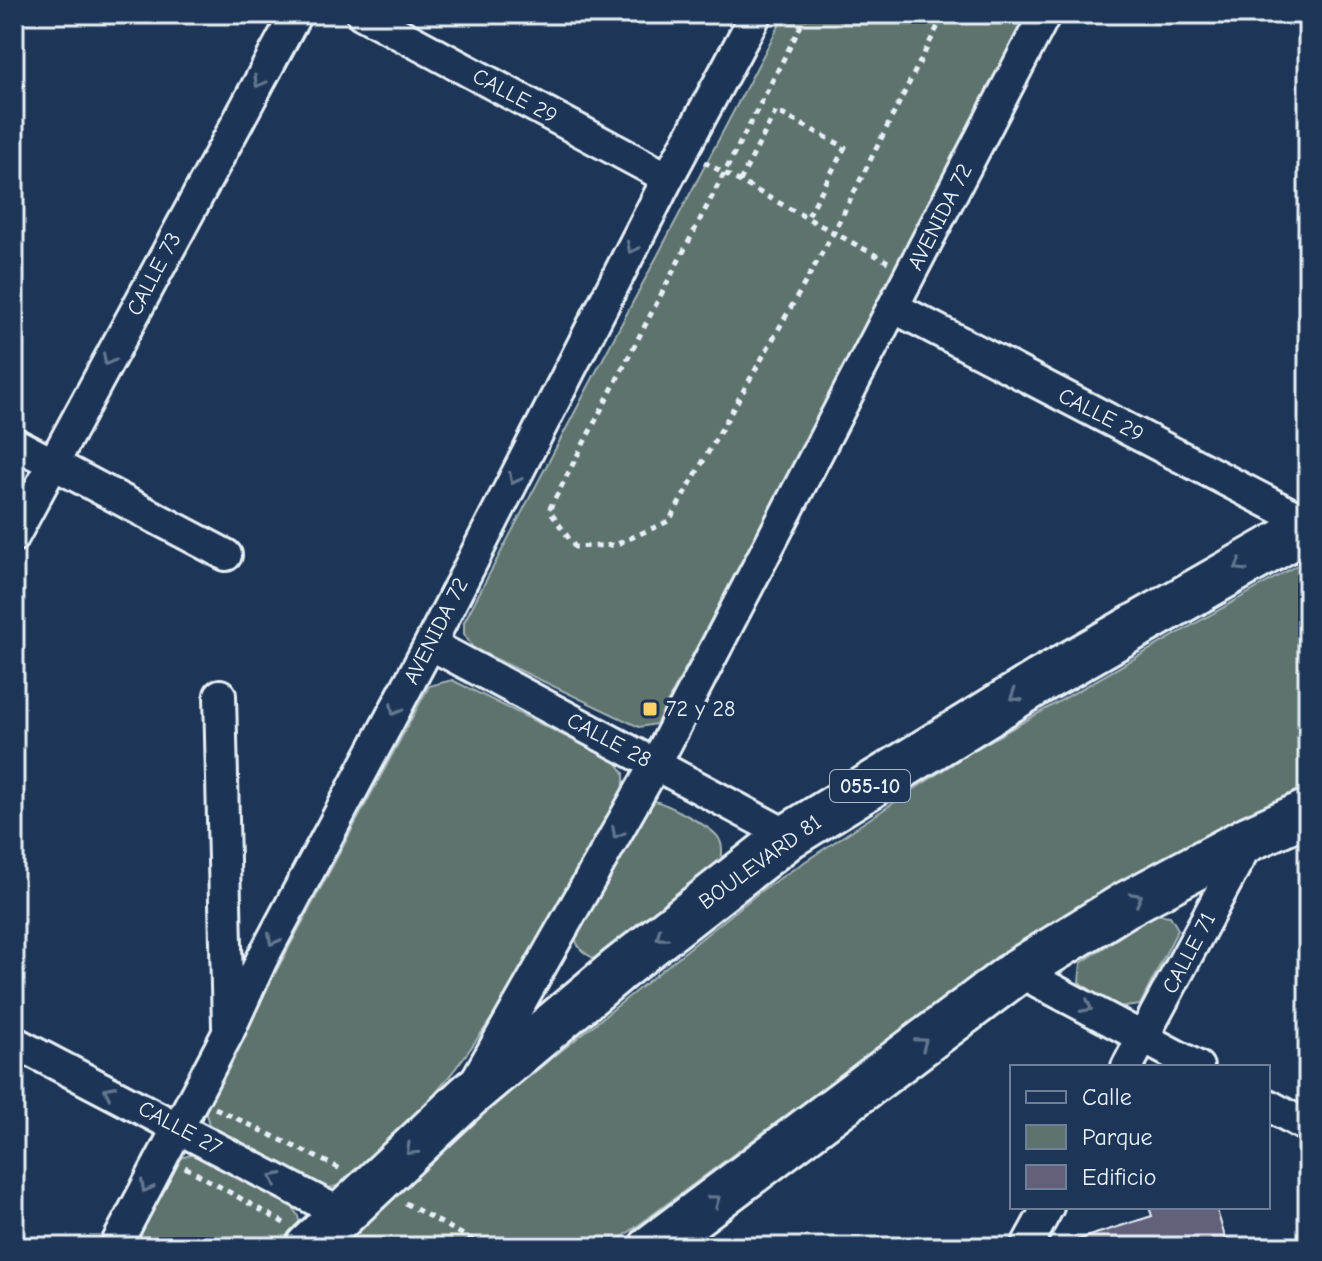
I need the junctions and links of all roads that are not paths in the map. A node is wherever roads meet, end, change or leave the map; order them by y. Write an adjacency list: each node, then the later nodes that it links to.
1 (296, 14): 8 (street, CALLE 73, one-way to 8)
2 (362, 14): 5 (street, CALLE 29)
3 (756, 14): 5 (street, AVENIDA 72)
4 (1045, 14): 6 (street, AVENIDA 72)
5 (668, 178): 12 (street, AVENIDA 72, one-way to 12)
6 (893, 307): 9 (street, CALLE 29); 14 (street, AVENIDA 72)
7 (14, 443): 8 (street)
8 (53, 464): 10 (street, CALLE 73); 11 (street)
9 (1308, 525): 16 (highway, BOULEVARD 81 / 055-10, one-way to 16)
10 (14, 536)
11 (226, 555)
12 (430, 644): 14 (street, CALLE 28); 19 (street, AVENIDA 72, one-way to 19)
13 (220, 695): 19 (street)
14 (655, 765): 16 (street, CALLE 28); 24 (street, AVENIDA 72, one-way to 24)
15 (1308, 812): 17 (highway)
16 (789, 836): 24 (highway, BOULEVARD 81 / 055-10, one-way to 24)
17 (1250, 838): 18 (highway, one-way to 17); 20 (street, CALLE 71)
18 (1018, 971): 20 (street, one-way to 20); 31 (highway, one-way to 18)
19 (228, 1033): 26 (street, AVENIDA 72)
20 (1143, 1037): 22 (street, CALLE 71); 23 (street)
21 (14, 1042): 26 (street, CALLE 27, one-way to 21)
22 (1128, 1065)
23 (1194, 1065)
24 (468, 1096): 29 (highway, BOULEVARD 81 / 055-10, one-way to 29)
25 (1270, 1106): 27 (street)
26 (178, 1127): 29 (street, CALLE 27, one-way to 26); 30 (street, AVENIDA 72, one-way to 30)
27 (1308, 1127)
28 (1047, 1209): 32 (street)
29 (322, 1234)
30 (115, 1247)
31 (652, 1247)
32 (1026, 1247)

